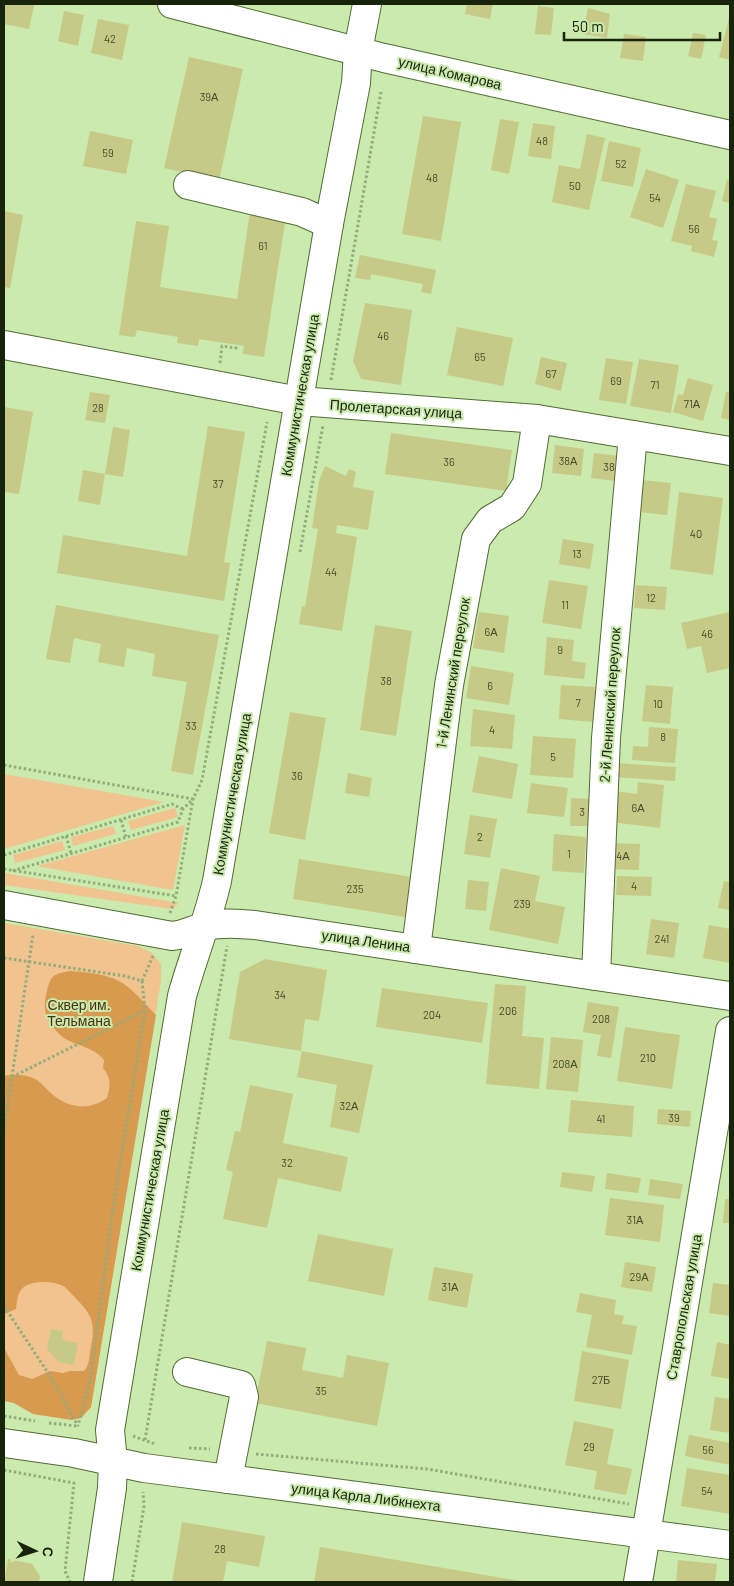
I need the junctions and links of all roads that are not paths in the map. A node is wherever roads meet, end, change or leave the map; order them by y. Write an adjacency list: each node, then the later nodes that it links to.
1 (172, 4): 3 (street, улица Комарова)
2 (367, 4): 3 (street, Коммунистическая улица)
3 (358, 51): 4 (street, улица Комарова); 6 (street, Коммунистическая улица)
4 (730, 135)
5 (188, 185): 6 (street)
6 (329, 224): 8 (street, Коммунистическая улица)
7 (4, 345): 8 (street, Пролетарская улица)
8 (299, 401): 9 (street, Пролетарская улица); 13 (street, Коммунистическая улица)
9 (537, 419): 10 (street, Пролетарская улица); 14 (street, 1-й Ленинский переулок)
10 (633, 435): 11 (street, Пролетарская улица); 15 (street, 2-й Ленинский переулок)
11 (730, 451)
12 (4, 905): 13 (street, улица Ленина)
13 (204, 926): 14 (street, улица Ленина); 20 (street, Коммунистическая улица)
14 (416, 949): 15 (street, улица Ленина)
15 (596, 976): 16 (street, улица Ленина)
16 (730, 996)
17 (730, 1031): 22 (street, Ставропольская улица)
18 (188, 1372): 21 (street)
19 (4, 1443): 20 (street, улица Карла Либкнехта)
20 (112, 1462): 21 (street, улица Карла Либкнехта); 24 (street, Коммунистическая улица)
21 (228, 1479): 22 (street, улица Карла Либкнехта)
22 (648, 1520): 23 (street, улица Карла Либкнехта); 25 (street, Ставропольская улица)
23 (730, 1545)
24 (98, 1582)
25 (638, 1582)

